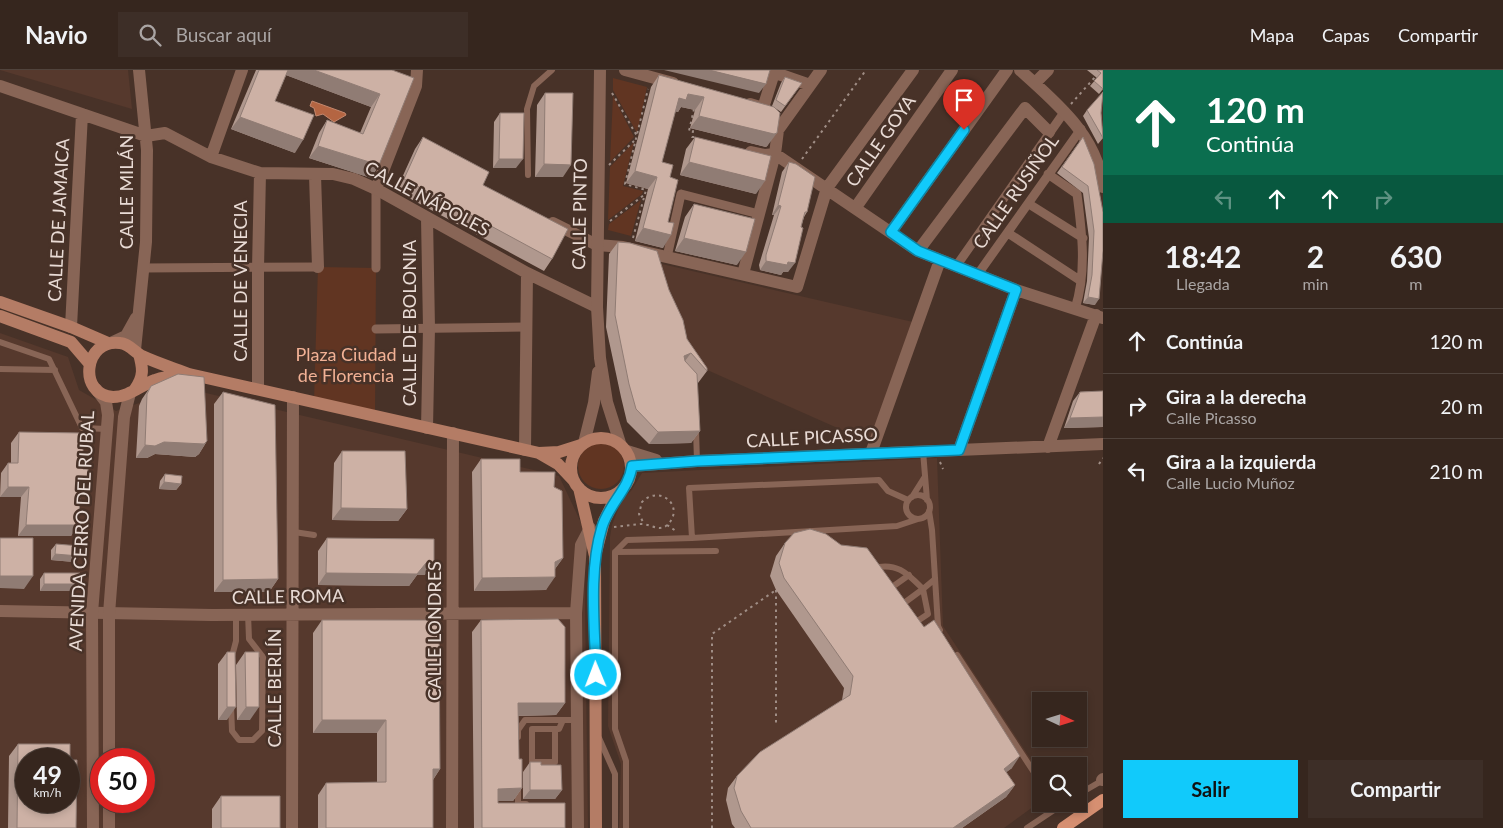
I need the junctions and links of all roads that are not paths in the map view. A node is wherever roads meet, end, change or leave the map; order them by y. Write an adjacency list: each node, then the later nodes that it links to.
1 (139, 70): 27 (street, CALLE MILÁN)
2 (242, 70): 30 (street)
3 (417, 70): 19 (street)
4 (552, 70): 34 (lane)
5 (600, 70): 47 (street, CALLE PINTO)
6 (626, 70): 14 (street)
7 (820, 70): 16 (street)
8 (913, 70): 37 (street)
9 (952, 70): 40 (street, CALLE GOYA)
10 (1007, 70): 44 (street)
11 (1020, 70): 17 (street)
12 (1048, 70): 17 (street)
13 (770, 72): 16 (street); 24 (street)
14 (647, 74): 20 (street)
15 (399, 80): 19 (street)
16 (810, 84): 24 (street)
17 (1035, 84): 22 (street)
18 (0, 86): 23 (street, CALLE NÁPOLES)
19 (416, 86): 38 (street)
20 (690, 87)
21 (736, 100): 24 (street)
22 (1064, 111): 25 (street); 26 (street)
23 (82, 114): 27 (street, CALLE NÁPOLES); 68 (street, CALLE DE JAMAICA)
24 (772, 116): 29 (street)
25 (1081, 129): 31 (street); 33 (street, CALLE RUSIÑOL)
26 (1049, 132): 48 (street); 51 (street)
27 (146, 136): 30 (street, CALLE NÁPOLES); 53 (street, CALLE MILÁN)
28 (738, 148): 29 (street)
29 (775, 154): 37 (street); 41 (street)
30 (211, 157): 32 (street, CALLE NÁPOLES)
31 (1102, 169): 36 (street)
32 (260, 173): 35 (street, CALLE NÁPOLES); 54 (street, CALLE DE VENECIA)
33 (1048, 174): 39 (street, CALLE RUSIÑOL); 46 (street)
34 (528, 175)
35 (315, 176): 38 (street, CALLE NÁPOLES); 52 (street)
36 (1103, 187)
37 (828, 188): 40 (street); 57 (street)
38 (376, 189): 43 (street, CALLE NÁPOLES); 55 (street)
39 (1029, 204): 45 (street, CALLE RUSIÑOL); 46 (street)
40 (856, 207): 44 (street)
41 (759, 214): 49 (street); 57 (street)
42 (540, 216): 47 (street)
43 (427, 218): 56 (street, CALLE NÁPOLES); 69 (street, CALLE DE BOLONIA)
44 (891, 232): 48 (street)
45 (1008, 233): 58 (street, CALLE RUSIÑOL); 59 (street)
46 (1083, 238): 59 (street)
47 (597, 245): 49 (street); 62 (street, CALLE PINTO)
48 (918, 251): 50 (street)
49 (666, 257): 57 (street)
50 (940, 260): 51 (street); 95 (street)
51 (957, 265): 58 (street)
52 (318, 267): 54 (street)
53 (144, 268): 54 (street); 64 (street, CALLE MILÁN)
54 (258, 268): 80 (street, CALLE DE VENECIA)
55 (376, 268)
56 (527, 273): 62 (street, CALLE NÁPOLES); 67 (street)
57 (743, 274)
58 (978, 274): 60 (street)
59 (1081, 281): 63 (street)
60 (1016, 290): 63 (street); 92 (street)
61 (0, 302): 68 (main road)
62 (597, 307): 74 (street, CALLE PINTO)
63 (1075, 309): 66 (street)
64 (138, 314): 72 (street); 73 (street, CALLE MILÁN)
65 (0, 316): 75 (main road)
66 (1100, 317): 90 (street)
67 (526, 326): 69 (street); 91 (street)
68 (71, 327): 72 (main road)
69 (429, 328): 70 (street); 84 (street, CALLE DE BOLONIA)
70 (376, 329)
71 (0, 342): 77 (lane)
72 (110, 343): 73 (main road); 75 (main road)
73 (137, 352): 78 (main road); 81 (main road)
74 (600, 358): 87 (street, CALLE PINTO); 89 (street, CALLE PINTO)
75 (89, 363): 79 (main road)
76 (0, 369): 77 (lane)
77 (55, 370): 85 (lane)
78 (189, 374): 80 (main road); 81 (main road)
79 (96, 389): 81 (main road); 85 (street, AVENIDA CERRO DEL RUBAL)
80 (258, 389): 82 (main road)
81 (132, 392): 124 (street, AVENIDA CERRO DEL RUBAL)
82 (294, 397): 84 (main road); 108 (street, CALLE BERLÍN)
83 (695, 422): 96 (lane)
84 (427, 428): 86 (main road)
85 (107, 429): 120 (street, AVENIDA CERRO DEL RUBAL)
86 (453, 433): 91 (main road); 122 (street, CALLE LONDRES)
87 (582, 444): 89 (main road); 94 (main road); 100 (main road)
88 (1103, 444): 90 (street, CALLE PICASSO)
89 (623, 447): 97 (street, CALLE PICASSO); 98 (main road)
90 (1048, 447): 92 (street, CALLE PICASSO)
91 (525, 450): 94 (main road)
92 (959, 450): 93 (street, CALLE PICASSO)
93 (922, 451): 95 (street, CALLE PICASSO); 99 (lane)
94 (539, 453): 100 (main road)
95 (870, 453): 96 (street, CALLE PICASSO)
96 (697, 461): 97 (street, CALLE PICASSO)
97 (673, 463): 98 (street, CALLE PICASSO)
98 (632, 466): 101 (main road)
99 (924, 478): 102 (lane); 103 (lane)
100 (577, 485): 101 (main road); 106 (main road)
101 (618, 493): 106 (main road)
102 (910, 498): 103 (lane); 105 (lane); 110 (lane)
103 (927, 500): 104 (lane)
104 (929, 511): 105 (lane); 107 (lane)
105 (920, 519): 107 (lane); 110 (lane)
106 (596, 528): 123 (street); 134 (main road)
107 (932, 530): 115 (lane)
108 (294, 532): 109 (lane); 121 (street, CALLE BERLÍN)
109 (314, 535)
110 (692, 538): 112 (lane)
111 (716, 551): 112 (lane)
112 (615, 552): 152 (lane)
113 (872, 568): 114 (lane)
114 (909, 575): 116 (lane); 117 (lane)
115 (935, 579): 116 (lane); 127 (lane)
116 (923, 589): 118 (lane); 126 (lane)
117 (888, 590)
118 (899, 607)
119 (0, 611): 120 (street, CALLE ROMA)
120 (92, 613): 124 (street, CALLE ROMA); 145 (street, AVENIDA CERRO DEL RUBAL)
121 (293, 613): 122 (street, CALLE ROMA); 125 (street, CALLE ROMA); 147 (street, CALLE BERLÍN)
122 (452, 613): 123 (street, CALLE ROMA); 148 (street, CALLE LONDRES)
123 (576, 613): 132 (street)
124 (109, 614): 125 (street, CALLE ROMA); 135 (street, AVENIDA CERRO DEL RUBAL)
125 (242, 614): 129 (lane); 130 (lane)
126 (912, 624)
127 (943, 634)
128 (954, 651): 137 (lane)
129 (231, 664)
130 (231, 693)
131 (564, 720): 132 (lane); 133 (lane); 136 (lane)
132 (577, 720): 149 (street)
133 (555, 729): 133 (lane)
134 (596, 732): 150 (main road); 151 (lane)
135 (109, 748)
136 (518, 748)
137 (1032, 770)
138 (518, 776): 142 (lane)
139 (1103, 780): 140 (lane)
140 (1087, 789)
141 (1103, 800): 154 (main road)
142 (538, 804)
143 (1049, 812): 153 (lane)
144 (109, 813): 146 (street)
145 (93, 828)
146 (109, 828)
147 (292, 828)
148 (452, 828)
149 (578, 828)
150 (596, 828)
151 (615, 828)
152 (626, 828)
153 (1027, 828)
154 (1063, 828)

